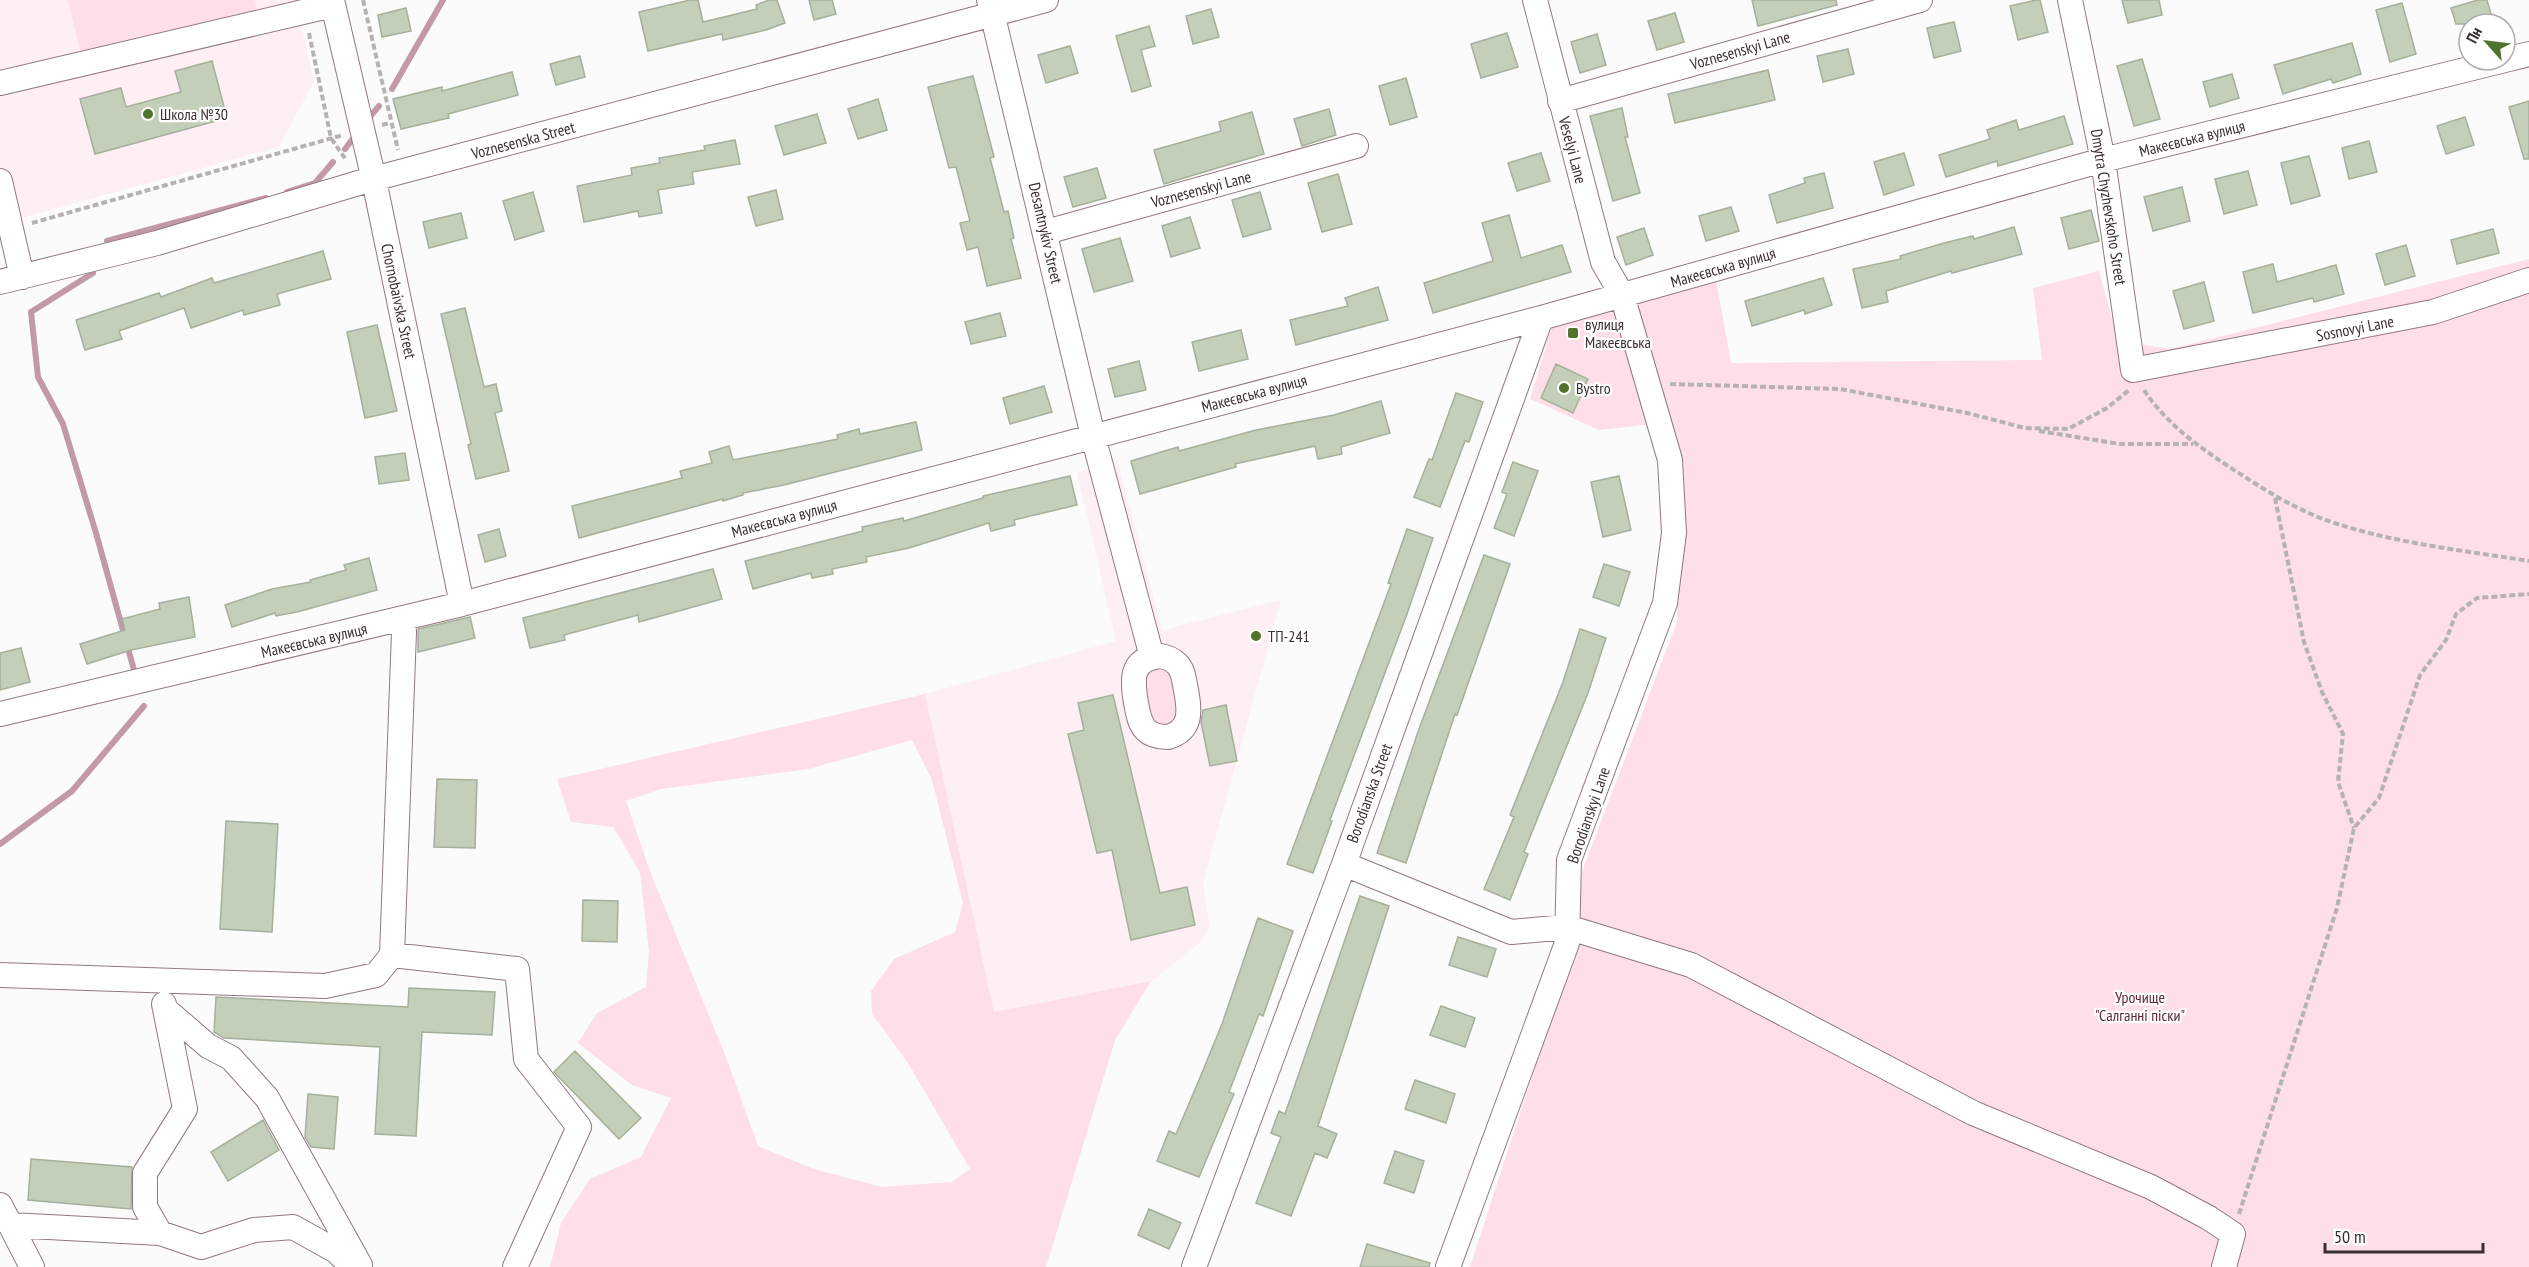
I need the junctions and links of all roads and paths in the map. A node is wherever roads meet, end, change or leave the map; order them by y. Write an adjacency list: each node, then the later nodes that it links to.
1 (363, 0): 12 (path)
2 (1046, 0): 7 (street, Voznesenska Street)
3 (1534, 0): 11 (street, Veselyi Lane)
4 (1920, 0): 11 (street, Voznesenskyi Lane)
5 (2070, 0): 16 (street, Dmytra Chyzhevskoho Street)
6 (333, 2): 8 (street); 13 (street, Chornobaivska Street)
7 (991, 8): 17 (street, Voznesenska Street); 21 (street, Desantnykiv Street)
8 (304, 11): 10 (street); 14 (path)
9 (2457, 72): 16 (street, Макеєвська вулиця)
10 (0, 83)
11 (1560, 100): 24 (street, Veselyi Lane)
12 (390, 123): 13 (path); 17 (path)
13 (362, 130): 14 (path); 19 (street, Chornobaivska Street)
14 (331, 138): 19 (path); 20 (path)
15 (1356, 146): 21 (street, Voznesenskyi Lane)
16 (2103, 160): 24 (street, Макеєвська вулиця); 26 (street, Dmytra Chyzhevskoho Street)
17 (404, 171): 19 (street, Voznesenska Street)
18 (0, 181): 20 (street)
19 (368, 181): 22 (street, Voznesenska Street); 34 (street, Chornobaivska Street)
20 (12, 229): 22 (street)
21 (1046, 232): 29 (street, Desantnykiv Street)
22 (11, 279)
23 (2529, 280): 26 (street, Sosnovyi Lane)
24 (1622, 295): 25 (street, Макеєвська вулиця); 27 (street, Veselyi Lane)
25 (1540, 318): 29 (street, Макеєвська вулиця); 39 (street, Borodianska Street)
26 (2136, 376): 28 (path); 30 (path)
27 (1648, 387): 28 (path); 40 (street, Borodianskyi Lane)
28 (2025, 428): 30 (path)
29 (1093, 435): 34 (street, Макеєвська вулиця); 36 (street, Desantnykiv Street)
30 (2193, 444): 31 (path)
31 (2275, 497): 32 (path); 38 (path)
32 (2529, 561)
33 (2529, 594): 38 (path)
34 (462, 604): 35 (street, Макеєвська вулиця)
35 (403, 619): 37 (street, Макеєвська вулиця); 41 (street)
36 (1152, 657)
37 (0, 714)
38 (2354, 828): 47 (path)
39 (1344, 864): 40 (street); 52 (street, Borodianska Street)
40 (1567, 927): 47 (street); 53 (street, Borodianskyi Lane)
41 (392, 956): 43 (street); 51 (street)
42 (0, 975): 43 (street)
43 (160, 981): 44 (street)
44 (165, 1009): 46 (street); 50 (street)
45 (5, 1215): 46 (street); 48 (street)
46 (160, 1233): 49 (street)
47 (2233, 1234): 54 (street)
48 (32, 1267)
49 (353, 1267)
50 (361, 1267)
51 (515, 1267)
52 (1194, 1267)
53 (1448, 1267)
54 (2224, 1267)

